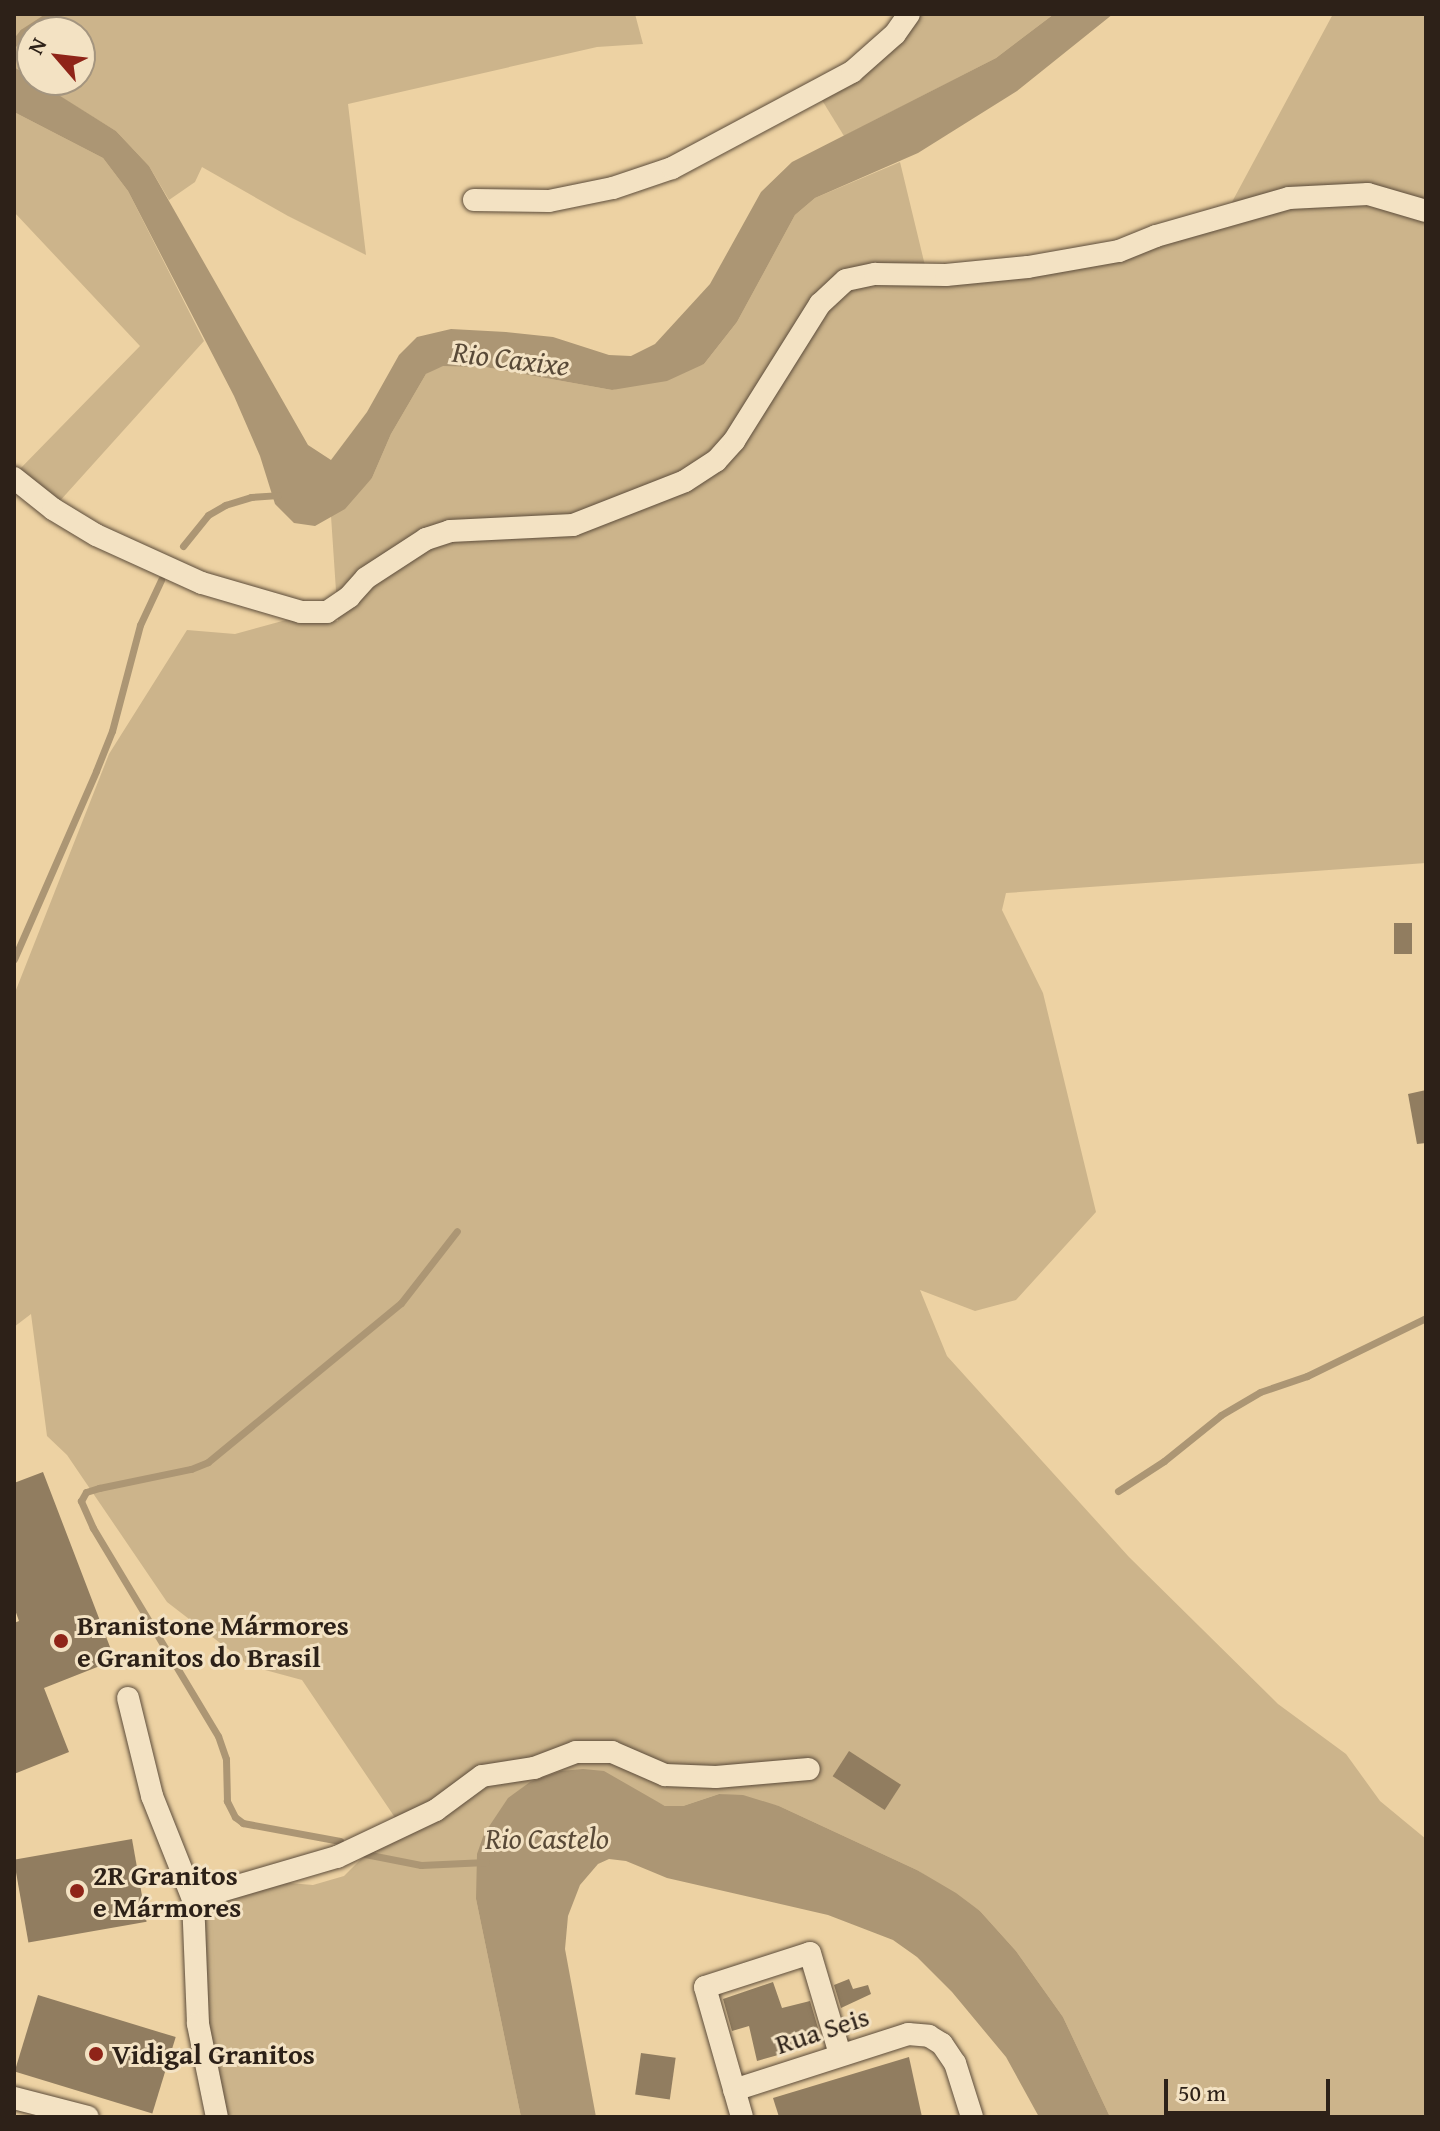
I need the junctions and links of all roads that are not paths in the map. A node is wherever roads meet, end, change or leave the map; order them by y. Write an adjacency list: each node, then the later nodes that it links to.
1 (909, 14): 2 (street)
2 (474, 200)
3 (1426, 211): 4 (street)
4 (14, 478)
5 (128, 1698): 7 (street)
6 (809, 1769): 7 (street)
7 (193, 1899): 12 (street)
8 (840, 2054): 9 (street, Rua Seis); 9 (street); 14 (street, Rua Seis)
9 (734, 2090): 13 (street)
10 (14, 2098): 11 (street)
11 (88, 2117)
12 (217, 2117)
13 (742, 2117)
14 (972, 2117)

